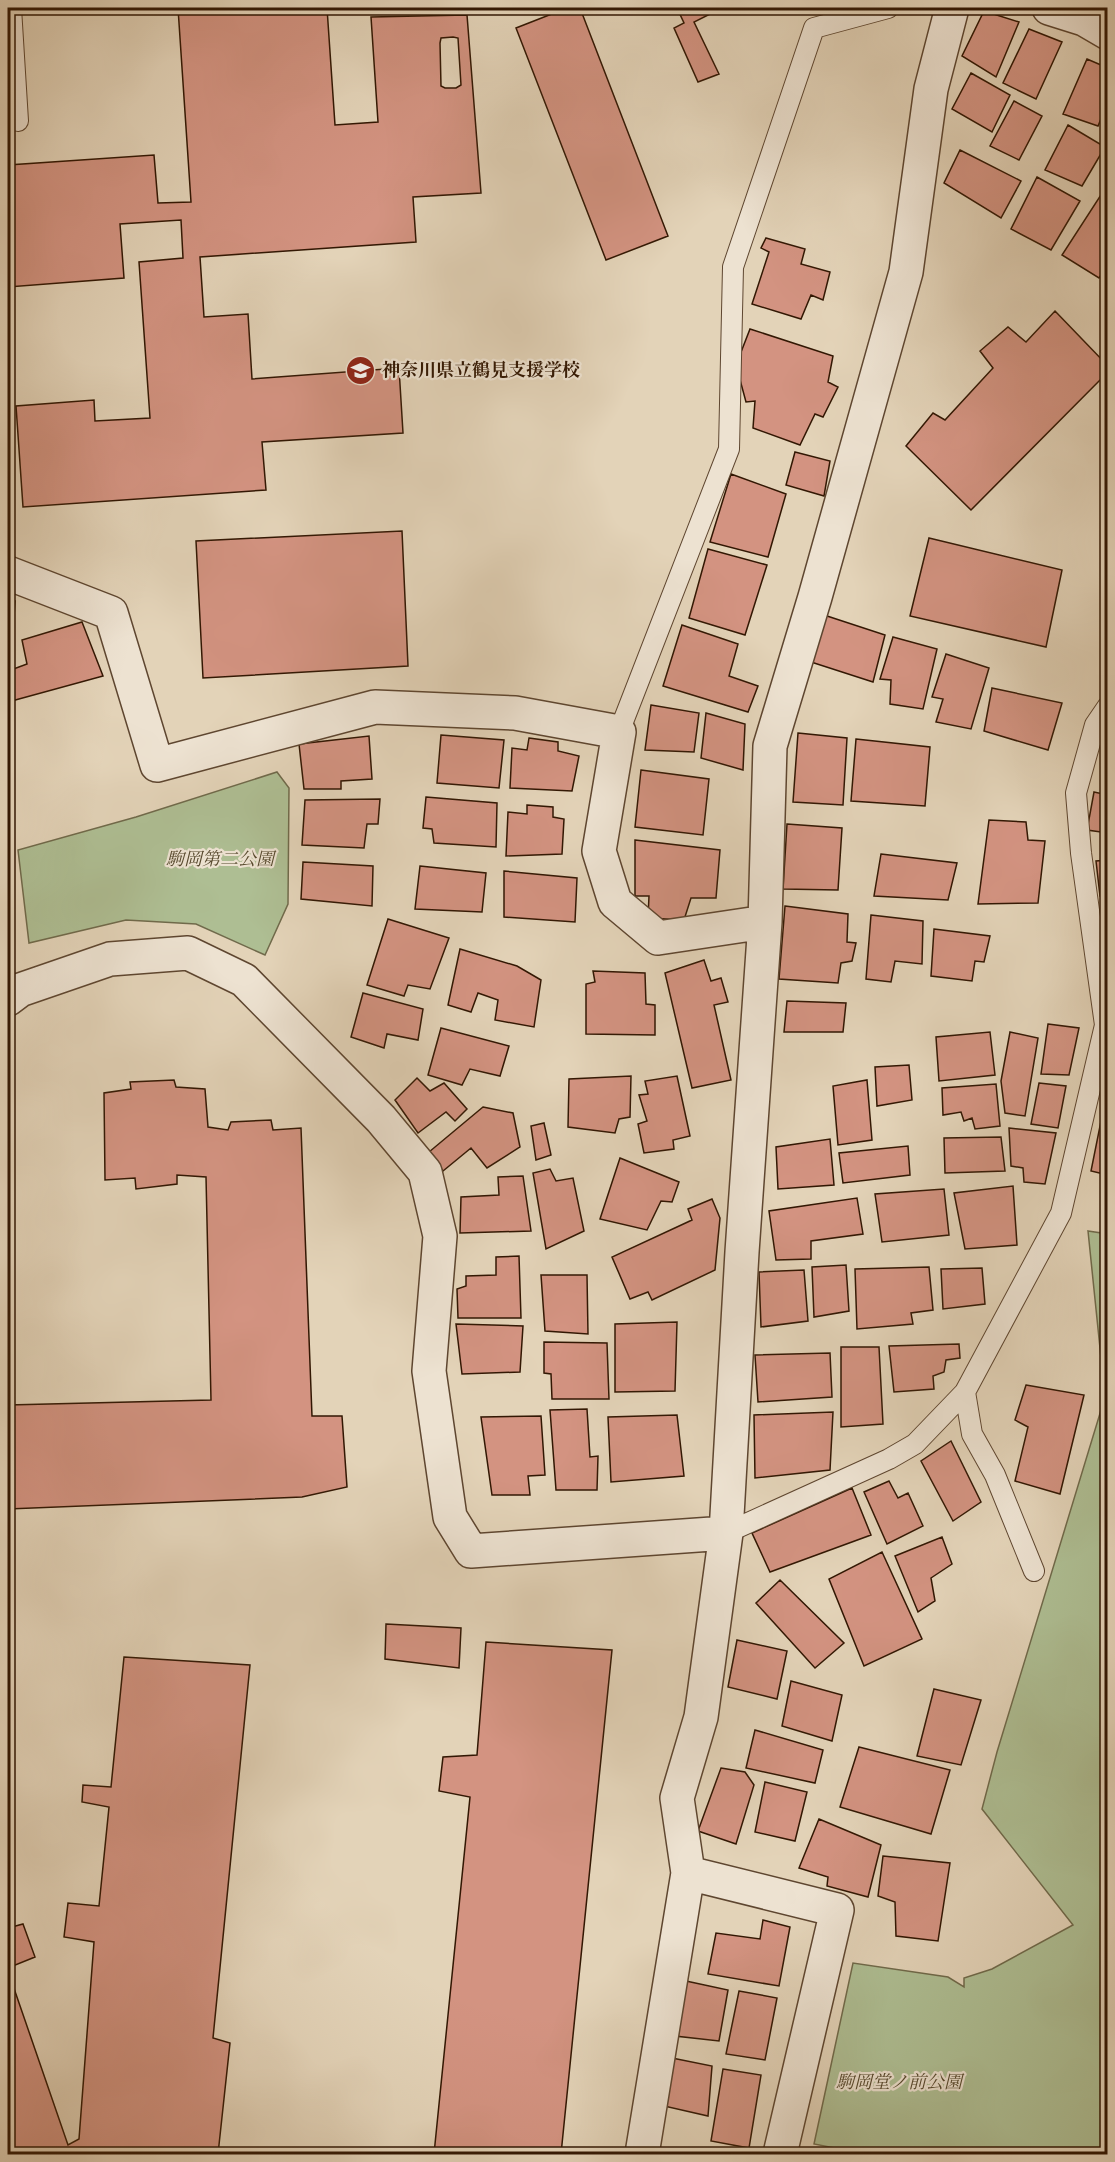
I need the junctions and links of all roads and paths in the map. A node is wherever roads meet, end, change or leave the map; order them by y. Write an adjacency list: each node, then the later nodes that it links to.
1 (11, 8): 6 (lane)
2 (888, 8): 9 (lane)
3 (952, 8): 10 (street)
4 (1049, 8): 5 (street)
5 (1107, 33)
6 (18, 122)
7 (8, 573): 9 (street)
8 (1107, 706): 12 (lane)
9 (619, 732): 10 (street)
10 (765, 922): 13 (street)
11 (8, 999): 13 (street)
12 (965, 1392): 13 (lane); 14 (lane)
13 (726, 1533): 15 (street)
14 (1034, 1571)
15 (688, 1873): 16 (street); 17 (street)
16 (642, 2154)
17 (780, 2154)

